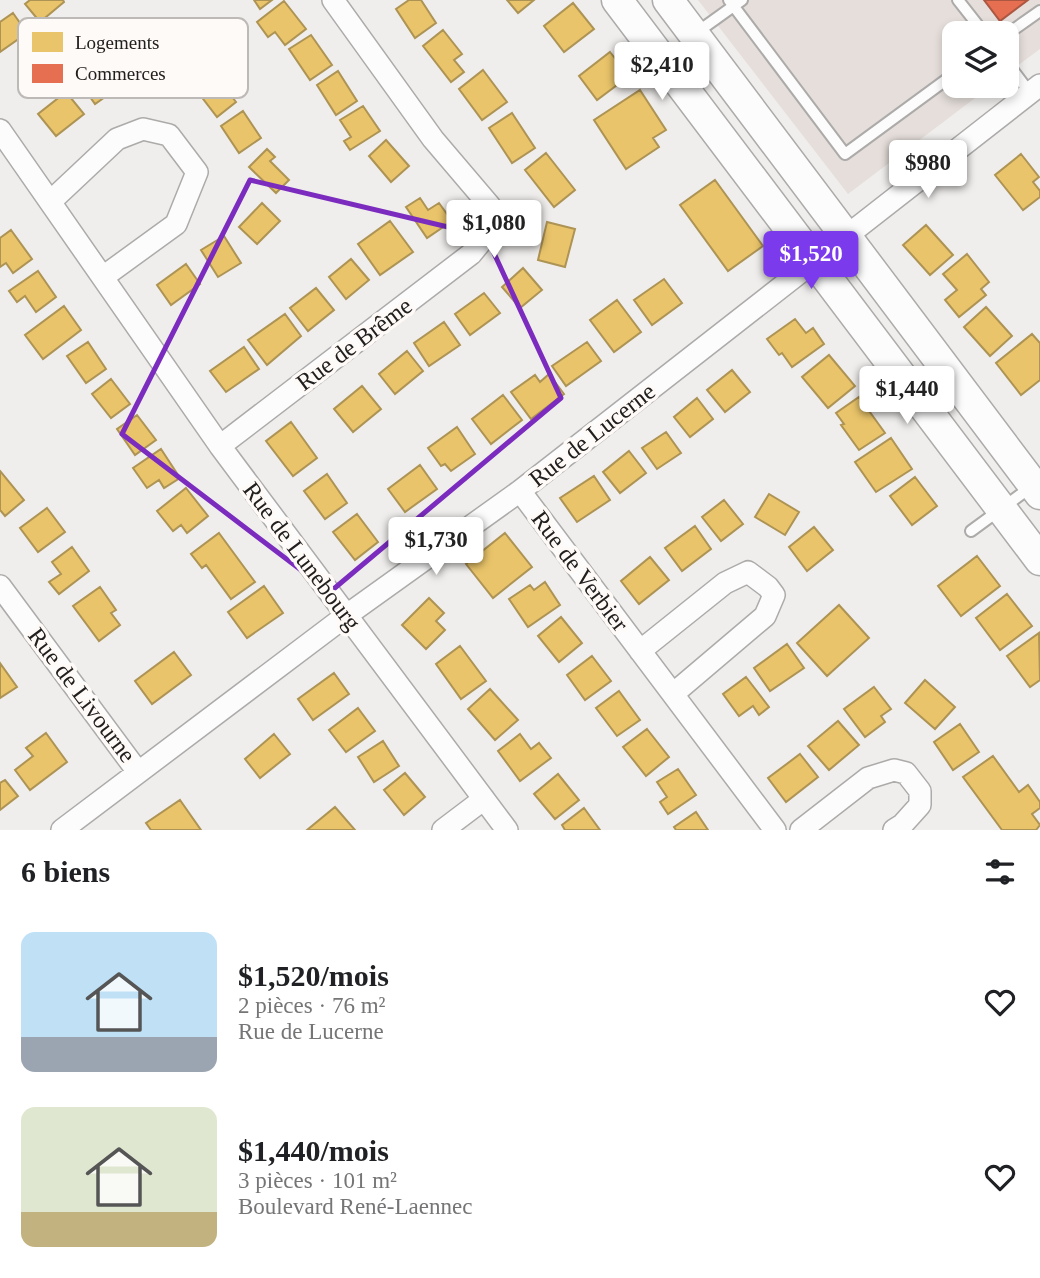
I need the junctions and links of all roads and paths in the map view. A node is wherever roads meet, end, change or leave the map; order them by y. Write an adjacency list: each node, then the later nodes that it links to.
1 (333, 0): 18 (street, Rue de Brême)
2 (617, 0): 16 (street)
3 (667, 0): 9 (street)
4 (958, 0): 7 (lane)
5 (734, 2): 9 (lane); 11 (lane)
6 (1040, 11): 8 (lane)
7 (975, 21)
8 (1019, 26)
9 (694, 35): 15 (street)
10 (1019, 75): 12 (lane)
11 (942, 83)
12 (1037, 94): 15 (street, Rue de Lucerne)
13 (0, 130): 14 (street, Rue de Lunebourg)
14 (50, 202): 17 (street, Rue de Lunebourg); 17 (street)
15 (845, 237): 16 (street, Rue de Lucerne); 19 (street)
16 (815, 262): 20 (street, Rue de Lucerne); 21 (street)
17 (103, 277): 18 (street, Rue de Lunebourg)
18 (220, 446): 25 (street, Rue de Lunebourg)
19 (1037, 489): 21 (lane)
20 (520, 491): 25 (street, Rue de Lucerne); 26 (street, Rue de Verbier)
21 (1001, 509): 22 (lane); 23 (street)
22 (971, 531)
23 (1040, 560)
24 (0, 586): 28 (street, Rue de Livourne)
25 (347, 615): 28 (street, Rue de Lucerne); 29 (street, Rue de Lunebourg)
26 (640, 651): 27 (street, Rue de Verbier); 27 (street, Rue de Verbier)
27 (673, 694): 33 (street, Rue de Verbier)
28 (138, 772): 30 (street, Rue de Lucerne)
29 (484, 799): 31 (street); 32 (street, Rue de Lunebourg)
30 (62, 830)
31 (443, 830)
32 (507, 830)
33 (775, 830)
34 (802, 830): 35 (street)
35 (894, 830)

